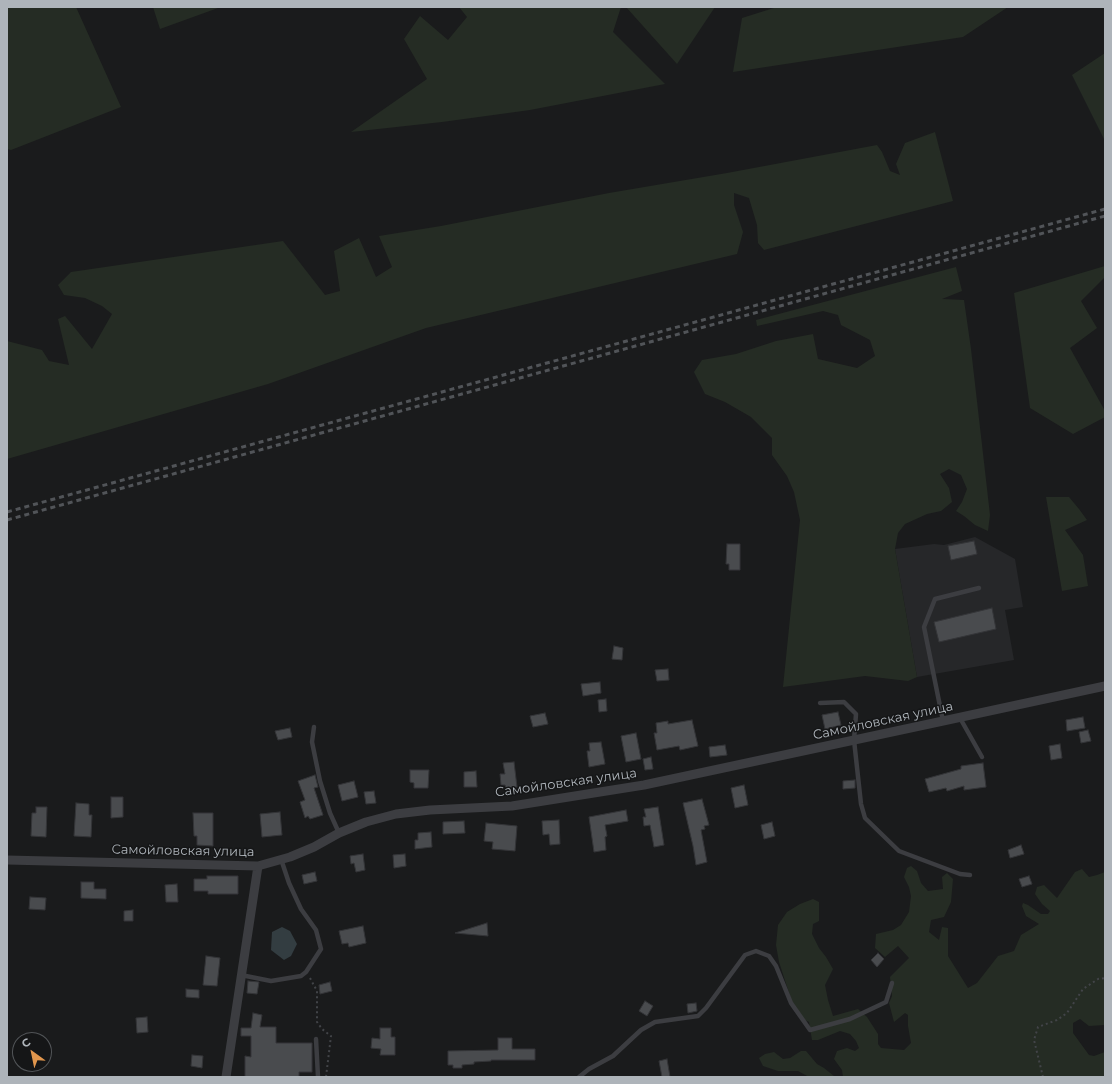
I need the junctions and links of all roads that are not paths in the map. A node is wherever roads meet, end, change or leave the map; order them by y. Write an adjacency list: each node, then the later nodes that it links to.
1 (979, 588): 5 (lane)
2 (1105, 686): 4 (street, Самойловская улица)
3 (820, 703): 7 (lane)
4 (960, 718): 5 (street, Самойловская улица); 8 (lane)
5 (943, 721): 7 (street, Самойловская улица)
6 (314, 727): 9 (lane)
7 (854, 740): 9 (street, Самойловская улица); 13 (lane)
8 (982, 757)
9 (339, 833): 10 (street, Самойловская улица)
10 (281, 859): 12 (street, Самойловская улица); 14 (lane)
11 (7, 860): 12 (street, Самойловская улица)
12 (258, 866): 14 (street)
13 (970, 875)
14 (241, 975): 17 (street)
15 (892, 983): 19 (lane)
16 (316, 1039): 18 (lane)
17 (226, 1077)
18 (318, 1077)
19 (579, 1077)

